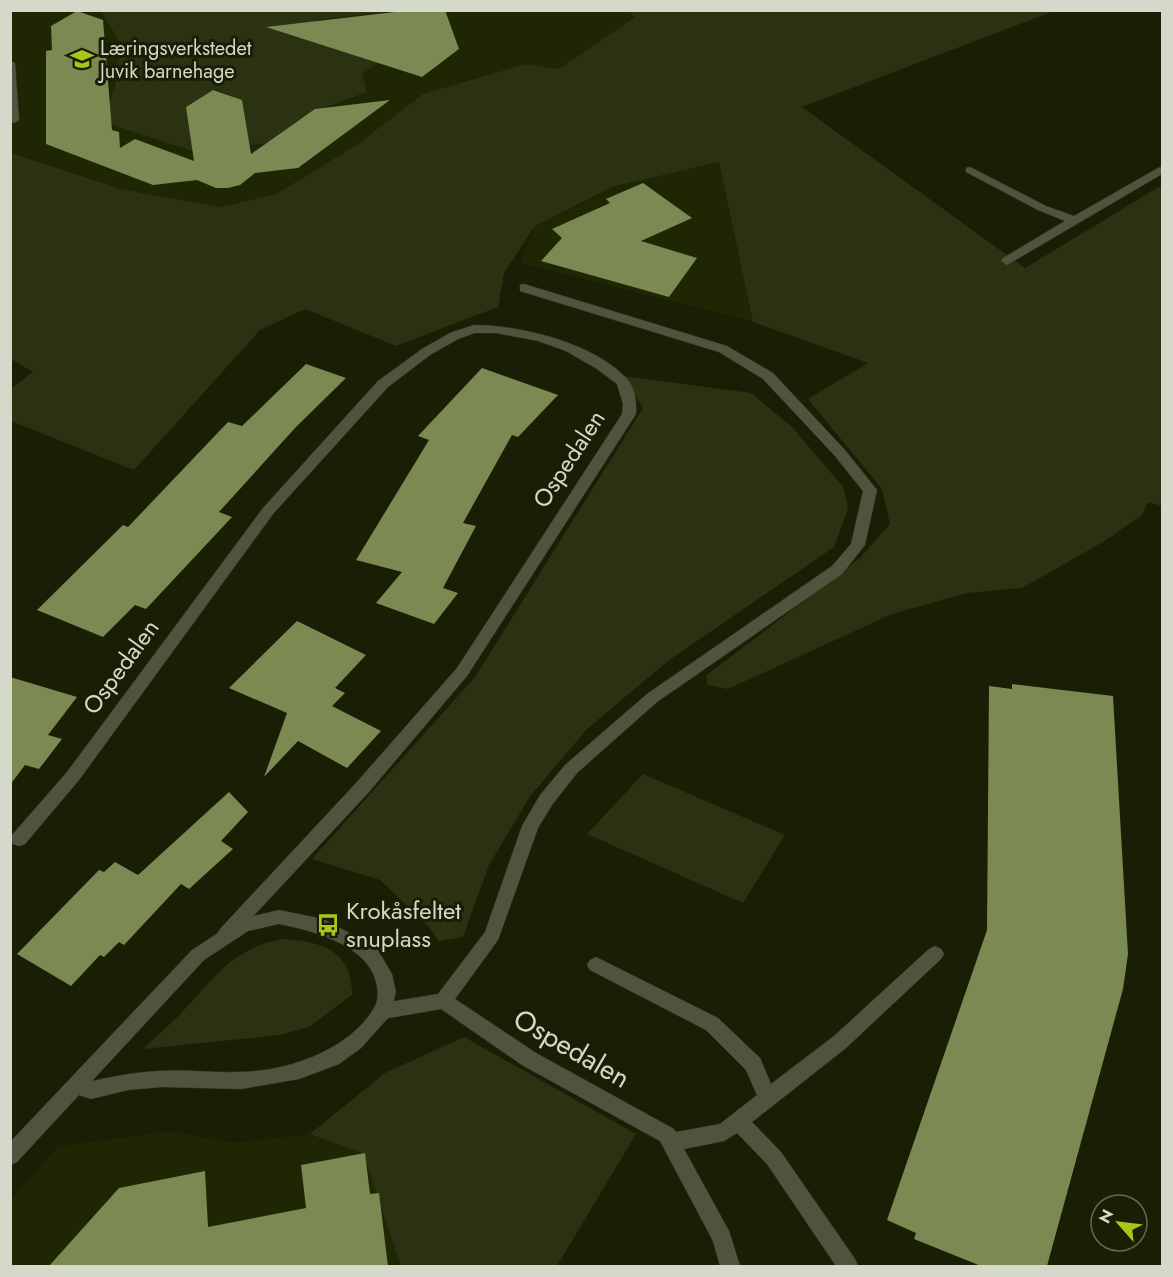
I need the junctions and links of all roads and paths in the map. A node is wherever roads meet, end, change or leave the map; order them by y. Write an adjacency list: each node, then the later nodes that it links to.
1 (10, 63): 2 (street)
2 (14, 120)
3 (970, 170): 5 (street)
4 (1162, 170): 5 (street)
5 (1076, 221): 6 (street)
6 (1007, 261)
7 (524, 288): 12 (street)
8 (19, 839): 9 (street, Ospedalen)
9 (222, 938): 13 (street, Ospedalen); 14 (street, Ospedalen)
10 (935, 954): 15 (street)
11 (596, 964): 15 (street)
12 (444, 1001): 13 (street); 17 (street, Ospedalen)
13 (382, 1011): 14 (street)
14 (76, 1085): 18 (street, Ospedalen)
15 (768, 1098): 16 (street)
16 (738, 1121): 17 (street); 20 (street)
17 (672, 1142): 19 (street, Ospedalen)
18 (10, 1156)
19 (730, 1266)
20 (848, 1266)

